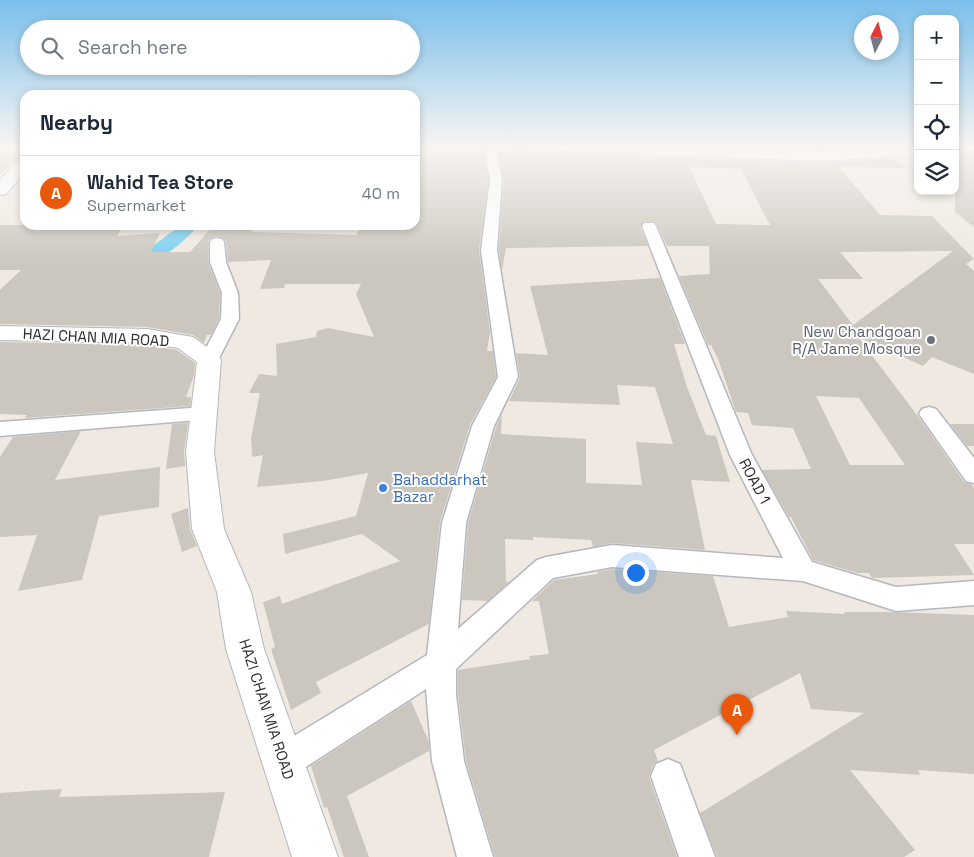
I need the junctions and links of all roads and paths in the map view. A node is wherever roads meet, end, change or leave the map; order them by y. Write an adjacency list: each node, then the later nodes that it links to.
1 (495, 186): 12 (street)
2 (649, 226): 10 (street, ROAD 1)
3 (217, 242): 5 (street)
4 (0, 333): 5 (street, HAZI CHAN MIA ROAD)
5 (209, 360): 6 (street, HAZI CHAN MIA ROAD)
6 (204, 414): 8 (street); 13 (street, HAZI CHAN MIA ROAD)
7 (929, 414): 9 (street)
8 (0, 429)
9 (974, 475)
10 (803, 570): 11 (street); 12 (street)
11 (974, 592)
12 (441, 664): 13 (street); 16 (street)
13 (283, 762): 15 (street, HAZI CHAN MIA ROAD)
14 (668, 776): 17 (street)
15 (315, 857)
16 (475, 857)
17 (697, 857)

